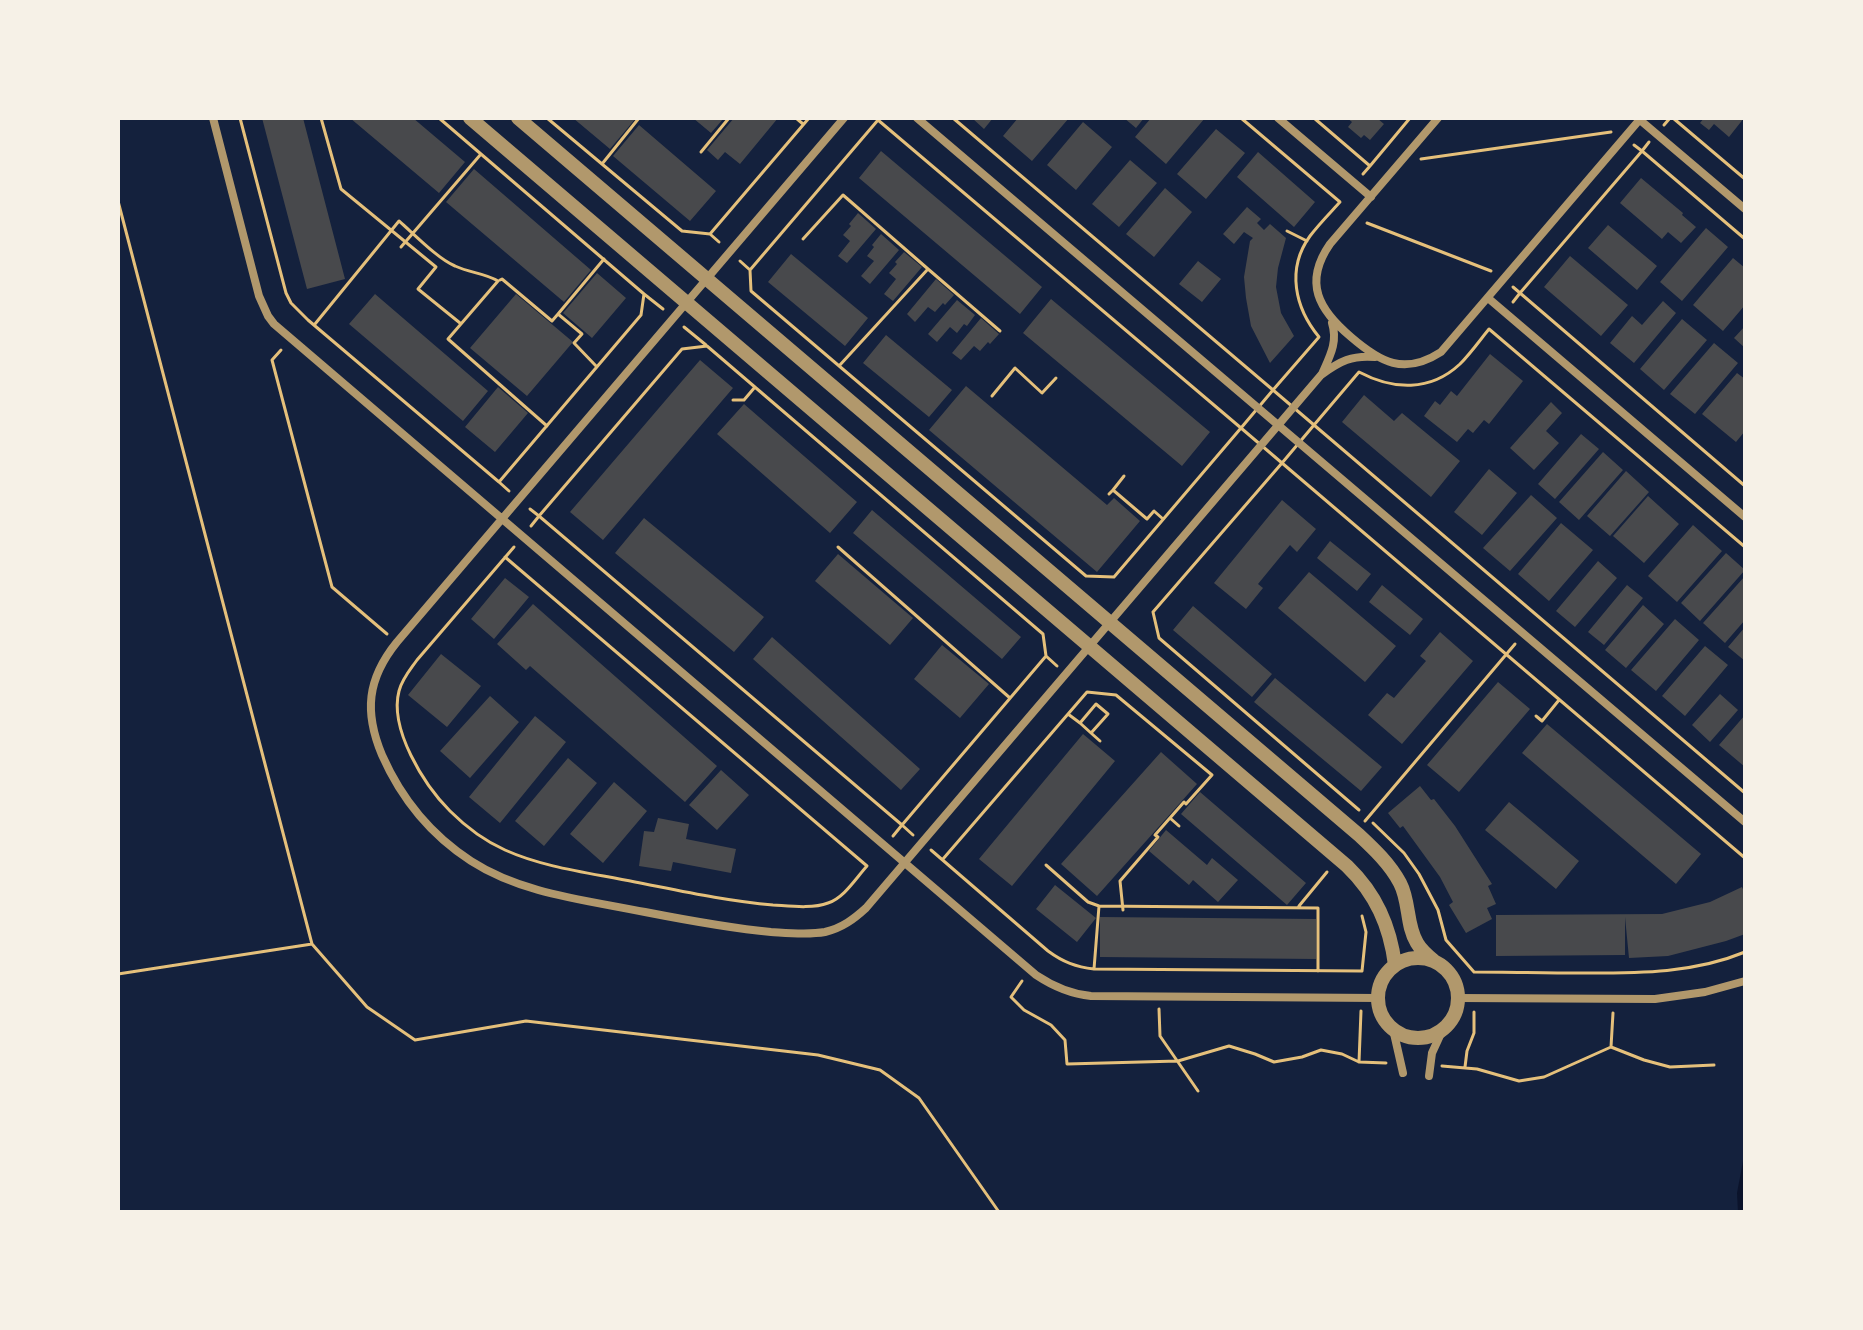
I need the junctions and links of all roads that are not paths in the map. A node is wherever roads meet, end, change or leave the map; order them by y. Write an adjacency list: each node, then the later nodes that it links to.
1 (213, 118): 19 (street)
2 (470, 118): 13 (street)
3 (518, 118): 11 (street)
4 (844, 118): 11 (street)
5 (917, 118): 17 (street)
6 (1278, 118): 9 (street)
7 (1438, 118): 9 (street)
8 (1640, 119): 10 (street); 12 (street)
9 (1371, 197): 14 (street)
10 (1745, 209)
11 (707, 279): 13 (street); 20 (street)
12 (1488, 298): 15 (street); 18 (street)
13 (686, 303): 19 (street); 21 (street)
14 (1330, 319): 15 (street); 16 (street)
15 (1375, 357): 16 (street)
16 (1321, 375): 17 (street)
17 (1278, 425): 20 (street); 22 (street)
18 (1745, 517)
19 (502, 519): 23 (street); 23 (street)
20 (1110, 622): 21 (street); 24 (street)
21 (1089, 646): 23 (street); 25 (street)
22 (1745, 822)
23 (905, 863): 27 (street)
24 (1434, 961): 25 (street); 28 (street)
25 (1395, 965): 27 (street)
26 (1745, 981): 28 (street)
27 (1378, 998): 29 (street)
28 (1458, 998): 30 (street)
29 (1393, 1029): 30 (street); 31 (street)
30 (1443, 1029): 32 (street)
31 (1403, 1069)
32 (1429, 1076)

